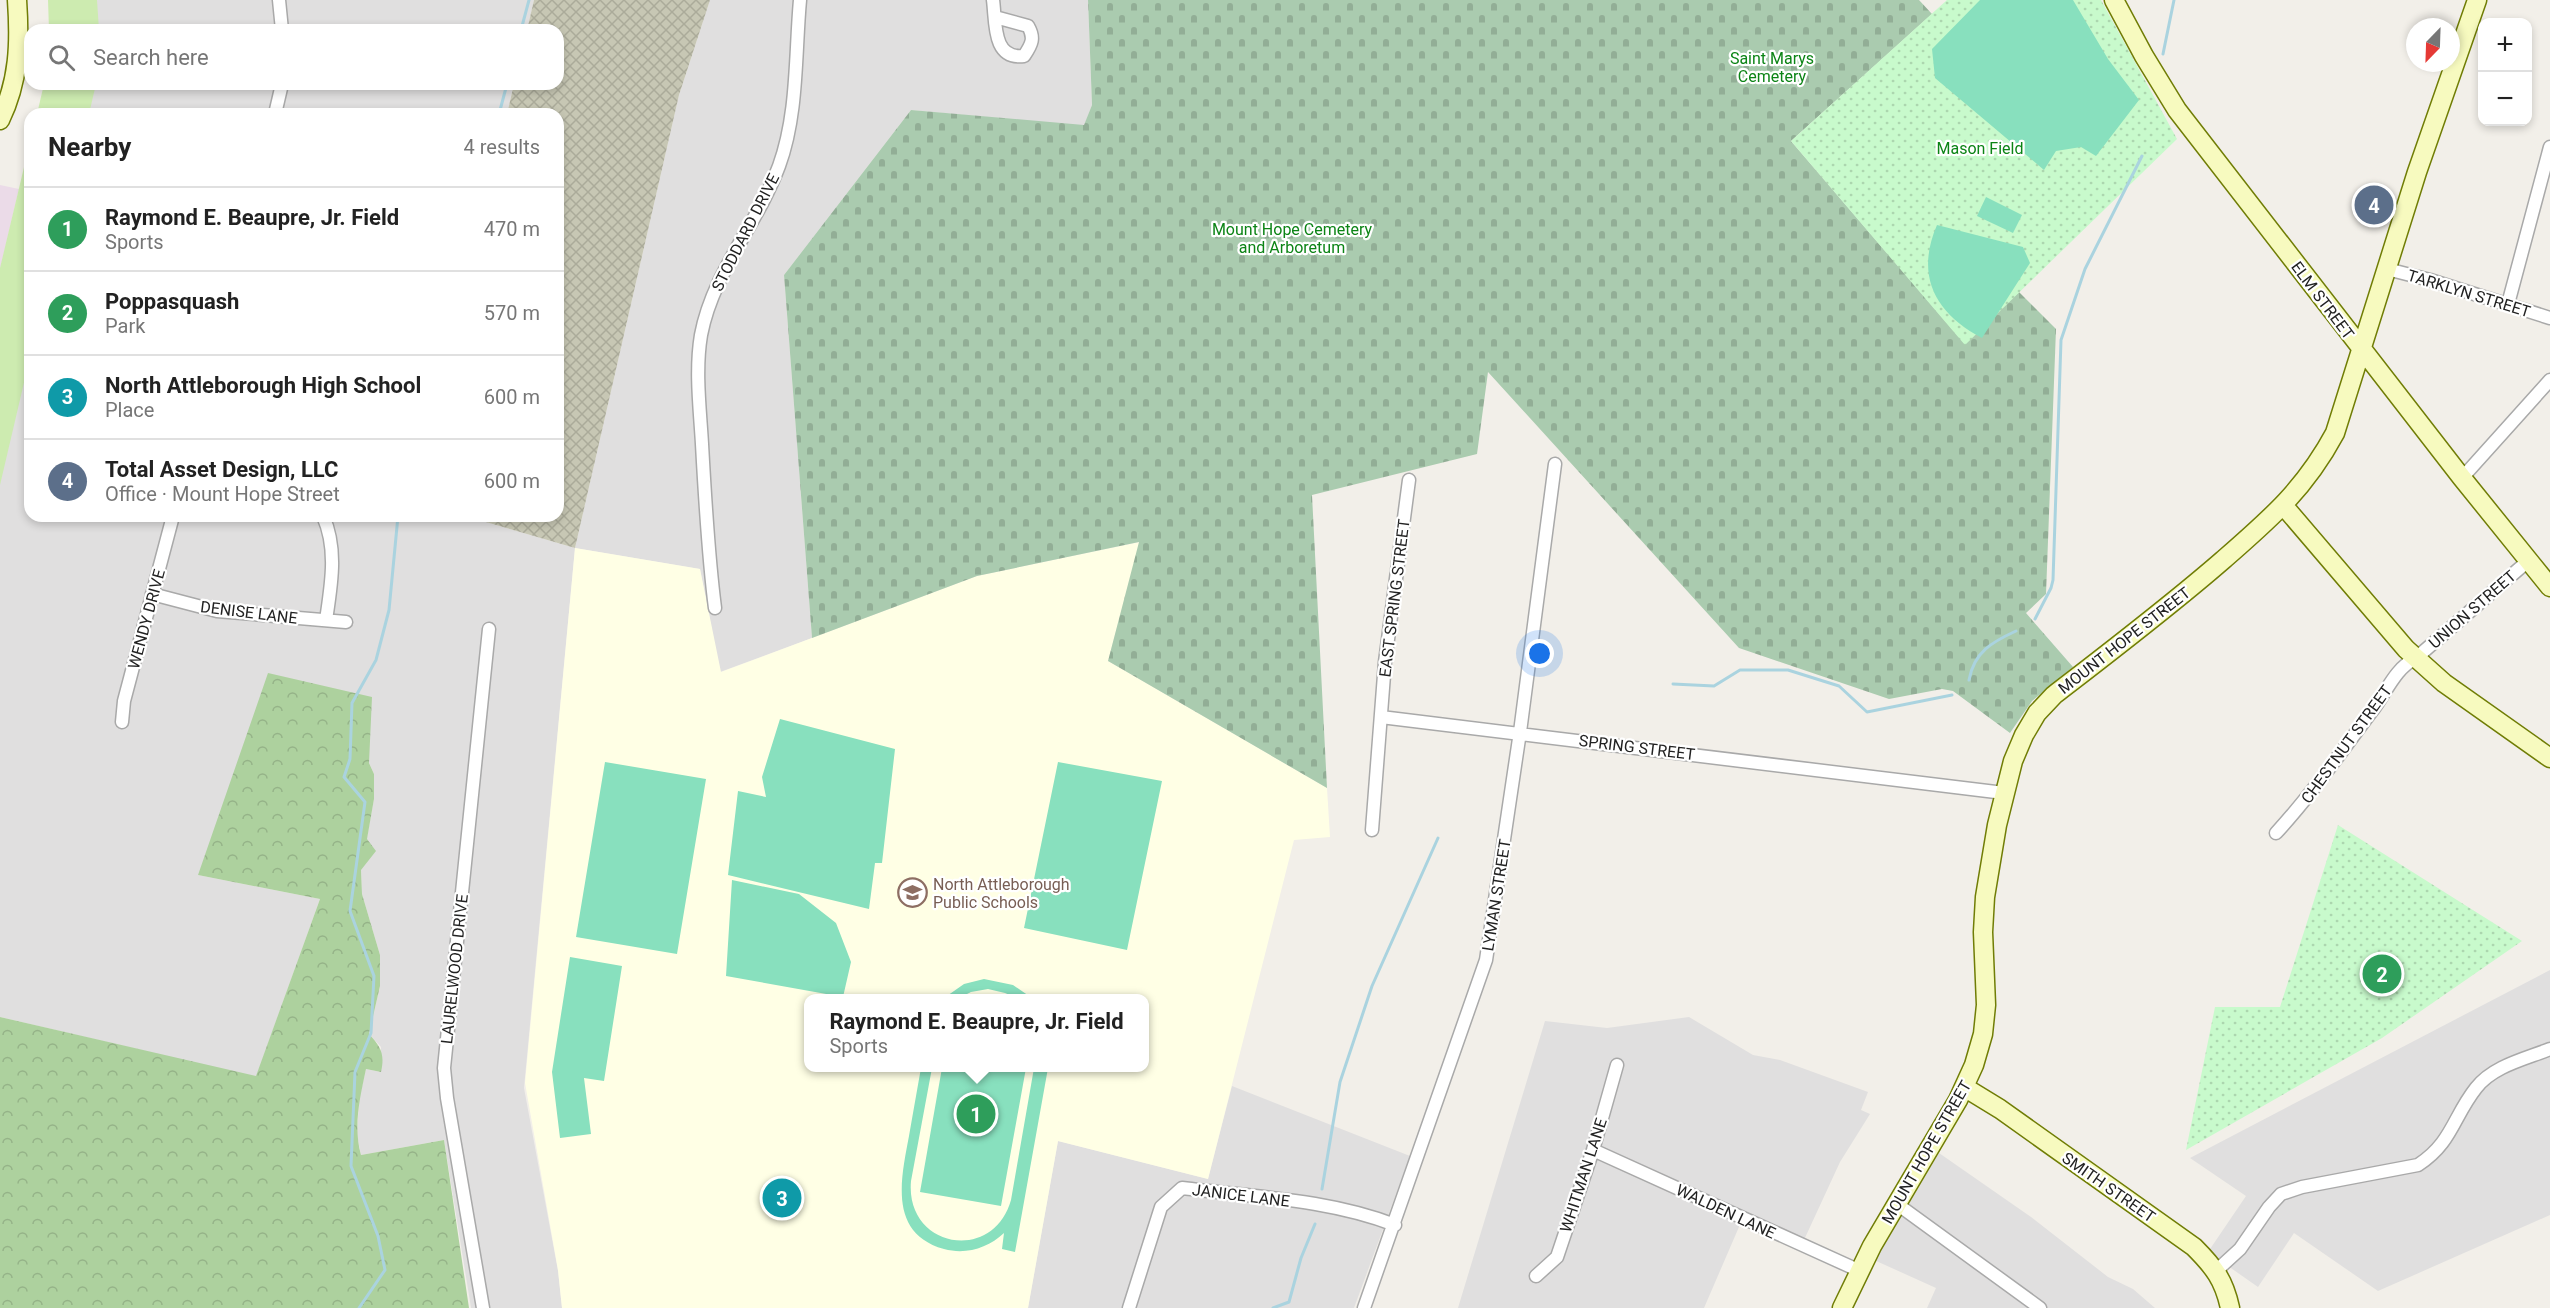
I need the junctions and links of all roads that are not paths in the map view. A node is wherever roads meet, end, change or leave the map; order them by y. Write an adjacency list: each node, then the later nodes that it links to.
1 (17, 0): 11 (street)
2 (279, 0): 8 (street)
3 (800, 0): 27 (street, STODDARD DRIVE)
4 (993, 0): 7 (street)
5 (2114, 0): 16 (street, ELM STREET)
6 (2477, 0): 13 (street, MOUNT HOPE STREET)
7 (995, 17)
8 (281, 24)
9 (281, 90): 10 (street)
10 (276, 108)
11 (0, 120)
12 (2550, 147): 14 (street)
13 (2387, 269): 14 (street, TARKLYN STREET); 16 (street, MOUNT HOPE STREET)
14 (2508, 304): 15 (street, TARKLYN STREET)
15 (2550, 318)
16 (2362, 350): 19 (street, ELM STREET); 21 (street, MOUNT HOPE STREET)
17 (2550, 380): 19 (street)
18 (1556, 464): 34 (street, LYMAN STREET)
19 (2462, 478): 24 (street, ELM STREET)
20 (1409, 480): 32 (street, EAST SPRING STREET)
21 (2283, 505): 31 (street); 36 (street, MOUNT HOPE STREET)
22 (171, 522): 26 (street, WENDY DRIVE)
23 (326, 522): 28 (street)
24 (2528, 561): 25 (street, ELM STREET); 31 (street, UNION STREET)
25 (2550, 587)
26 (152, 594): 28 (street, DENISE LANE); 33 (street, WENDY DRIVE)
27 (715, 608)
28 (326, 620): 29 (street, DENISE LANE)
29 (346, 622)
30 (489, 628): 48 (street, LAURELWOOD DRIVE)
31 (2416, 658): 35 (street); 38 (street, CHESTNUT STREET)
32 (1381, 717): 34 (street, SPRING STREET); 37 (street)
33 (122, 722)
34 (1520, 732): 36 (street, SPRING STREET); 44 (street, LYMAN STREET)
35 (2550, 758)
36 (2004, 793): 41 (street, MOUNT HOPE STREET)
37 (1372, 830)
38 (2276, 832)
39 (2550, 1049): 46 (street)
40 (1617, 1065): 42 (street, WHITMAN LANE)
41 (1964, 1088): 43 (street, MOUNT HOPE STREET); 46 (street, SMITH STREET)
42 (1593, 1150): 45 (street, WALDEN LANE); 47 (street, WHITMAN LANE)
43 (1897, 1204): 45 (street, MOUNT HOPE STREET); 52 (street)
44 (1395, 1225): 49 (street, JANICE LANE); 50 (street, LYMAN STREET)
45 (1860, 1271): 51 (street, MOUNT HOPE STREET)
46 (2216, 1271): 53 (street, SMITH STREET)
47 (1536, 1276)
48 (483, 1308)
49 (1129, 1308)
50 (1364, 1308)
51 (1842, 1308)
52 (2040, 1308)
53 (2230, 1308)

